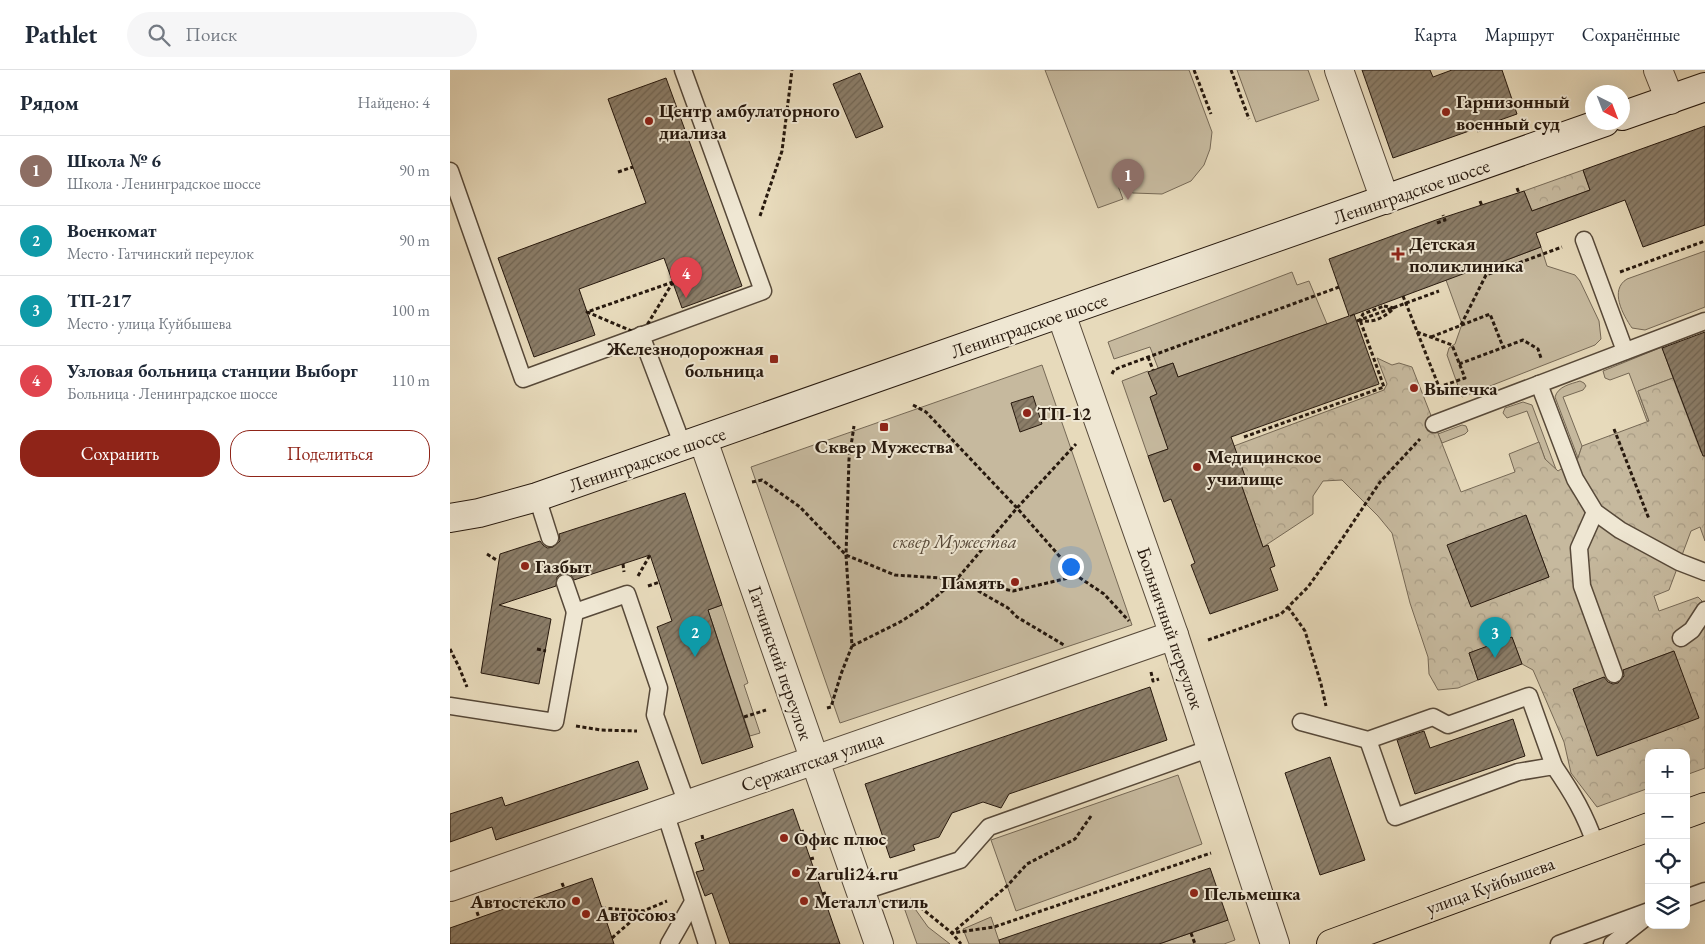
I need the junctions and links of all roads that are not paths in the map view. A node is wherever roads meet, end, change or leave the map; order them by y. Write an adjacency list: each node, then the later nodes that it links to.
1 (684, 70): 13 (lane)
2 (1339, 70): 9 (street)
3 (1658, 70): 5 (street)
4 (1705, 87): 5 (street)
5 (1670, 100): 6 (street)
6 (1630, 113)
7 (1585, 129): 9 (street, Ленинградское шоссе)
8 (450, 171): 13 (lane)
9 (1385, 200): 11 (street, Ленинградское шоссе)
10 (1584, 240): 14 (lane)
11 (1061, 314): 17 (street, Ленинградское шоссе); 26 (street, Больничный переулок)
12 (1705, 321): 14 (lane)
13 (642, 336): 17 (lane)
14 (1625, 351): 15 (lane)
15 (1538, 384): 16 (lane); 19 (lane)
16 (1434, 424)
17 (693, 443): 18 (street, Ленинградское шоссе); 33 (street, Гатчинский переулок)
18 (537, 497): 20 (street, Ленинградское шоссе); 21 (lane)
19 (1596, 512): 22 (lane); 28 (lane)
20 (450, 518)
21 (550, 538)
22 (1705, 572)
23 (565, 583): 25 (lane)
24 (1705, 610): 27 (lane)
25 (575, 612): 29 (lane); 36 (lane)
26 (1174, 635): 32 (street, Больничный переулок); 33 (street, Сержантская улица)
27 (1681, 638)
28 (1614, 674)
29 (450, 706)
30 (1301, 722): 31 (lane)
31 (1368, 740): 34 (lane); 34 (lane)
32 (1212, 748): 42 (lane); 50 (street, Больничный переулок)
33 (815, 760): 36 (street, Сержантская улица); 42 (street, Гатчинский переулок)
34 (1554, 766): 39 (lane)
35 (1705, 807): 37 (main road)
36 (676, 808): 40 (street, Сержантская улица); 43 (lane)
37 (1690, 813)
38 (1645, 828): 39 (main road, улица Куйбышева)
39 (1596, 846): 51 (main road, улица Куйбышева)
40 (450, 888)
41 (1705, 891): 44 (lane)
42 (861, 892): 49 (street, Гатчинский переулок)
43 (692, 897): 47 (lane); 48 (lane)
44 (1690, 897)
45 (1645, 914): 52 (lane)
46 (1645, 916): 53 (lane)
47 (669, 944)
48 (707, 944)
49 (879, 944)
50 (1275, 944)
51 (1331, 944)
52 (1559, 944)
53 (1612, 944)

